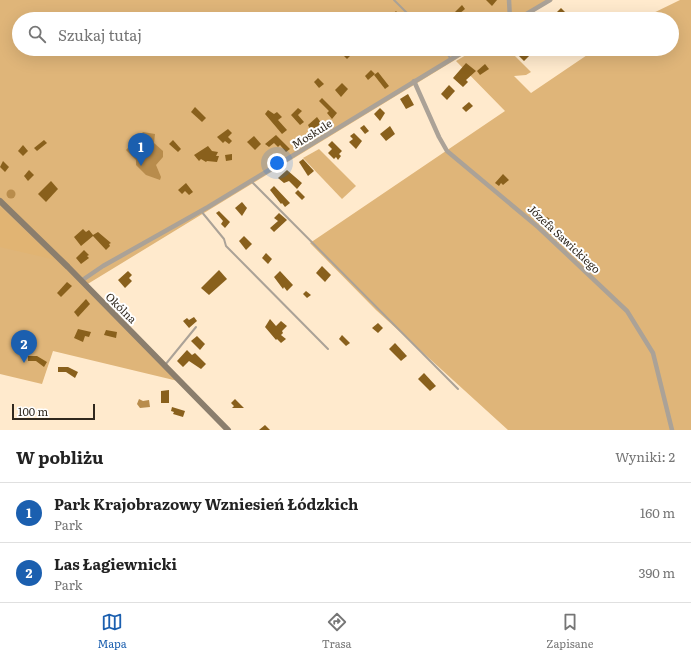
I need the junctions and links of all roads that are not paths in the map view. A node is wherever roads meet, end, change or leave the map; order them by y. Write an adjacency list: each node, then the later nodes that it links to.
1 (394, 0): 4 (lane)
2 (509, 0): 5 (street)
3 (550, 0): 6 (street)
4 (406, 12)
5 (510, 12)
6 (530, 12)
7 (449, 56): 9 (lane)
8 (456, 56): 9 (street, Moskule)
9 (451, 59): 10 (street, Moskule)
10 (414, 81): 11 (street, Moskule); 20 (street, Józefa Sawickiego)
11 (251, 181): 13 (street, Moskule); 18 (lane)
12 (0, 201): 14 (street, Okólna)
13 (201, 211): 14 (street, Moskule); 16 (lane)
14 (81, 281): 17 (street, Okólna)
15 (196, 327): 17 (lane)
16 (328, 350)
17 (164, 366): 19 (street, Okólna)
18 (458, 390)
19 (228, 430)
20 (672, 430)

